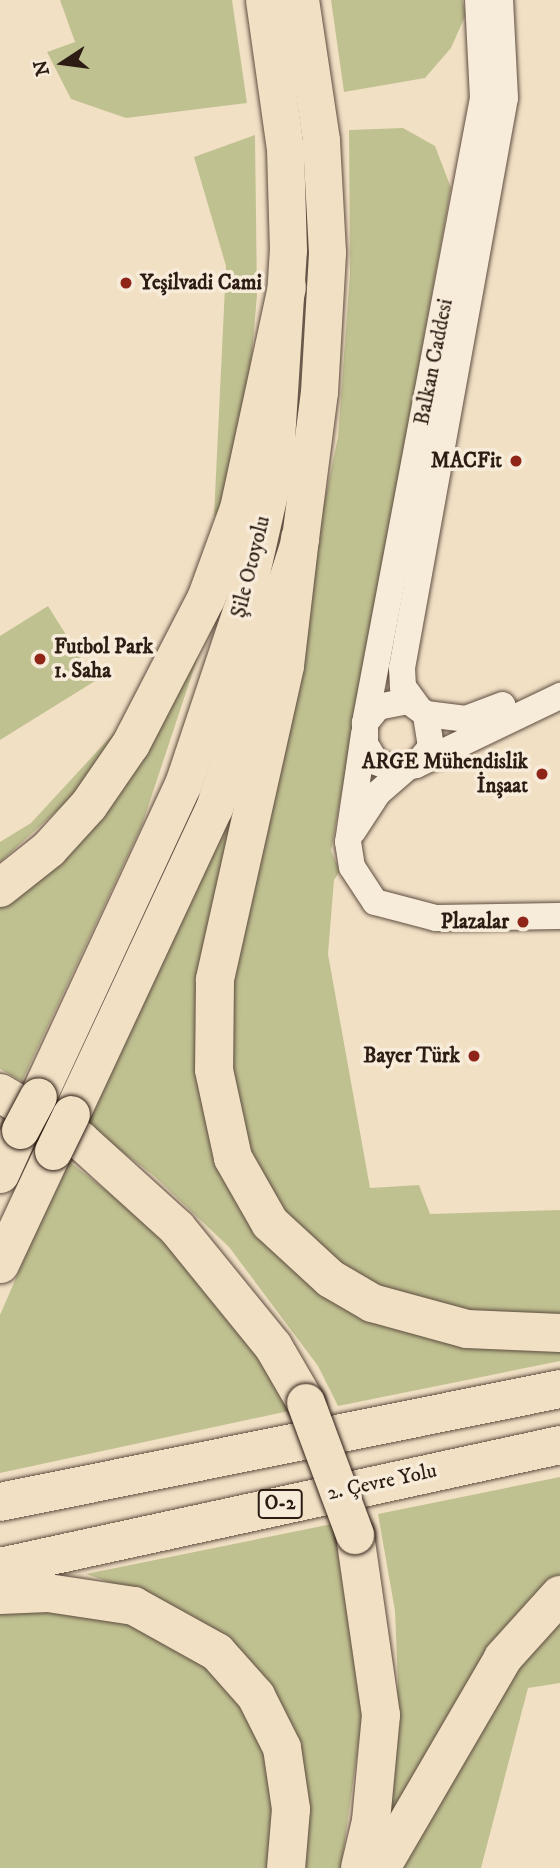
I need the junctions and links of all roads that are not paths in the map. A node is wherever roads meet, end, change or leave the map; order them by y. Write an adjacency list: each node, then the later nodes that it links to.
1 (264, 0): 6 (highway, Şile Otoyolu)
2 (300, 0): 7 (highway, Şile Otoyolu)
3 (478, 0): 5 (street, Balkan Caddesi)
4 (500, 0): 5 (street, Balkan Caddesi)
5 (494, 98): 10 (street, Balkan Caddesi); 11 (street, Balkan Caddesi)
6 (287, 287): 14 (highway); 17 (highway, Şile Otoyolu, bridge)
7 (300, 537): 18 (highway, Şile Otoyolu, bridge); 19 (highway)
8 (560, 681): 10 (street)
9 (560, 696): 12 (street)
10 (422, 710): 11 (street); 12 (street)
11 (364, 729): 12 (street); 13 (street, Balkan Caddesi)
12 (411, 767): 13 (street)
13 (348, 842): 15 (street, Balkan Caddesi)
14 (0, 888)
15 (560, 916)
16 (0, 1093): 27 (highway, bridge)
17 (0, 1174)
18 (0, 1264)
19 (560, 1333)
20 (560, 1389): 22 (highway)
21 (560, 1445): 23 (highway, 2. Çevre Yolu / O-2)
22 (0, 1502)
23 (0, 1567)
24 (0, 1595): 26 (highway)
25 (560, 1595): 28 (highway)
26 (286, 1868)
27 (360, 1868)
28 (381, 1868)

